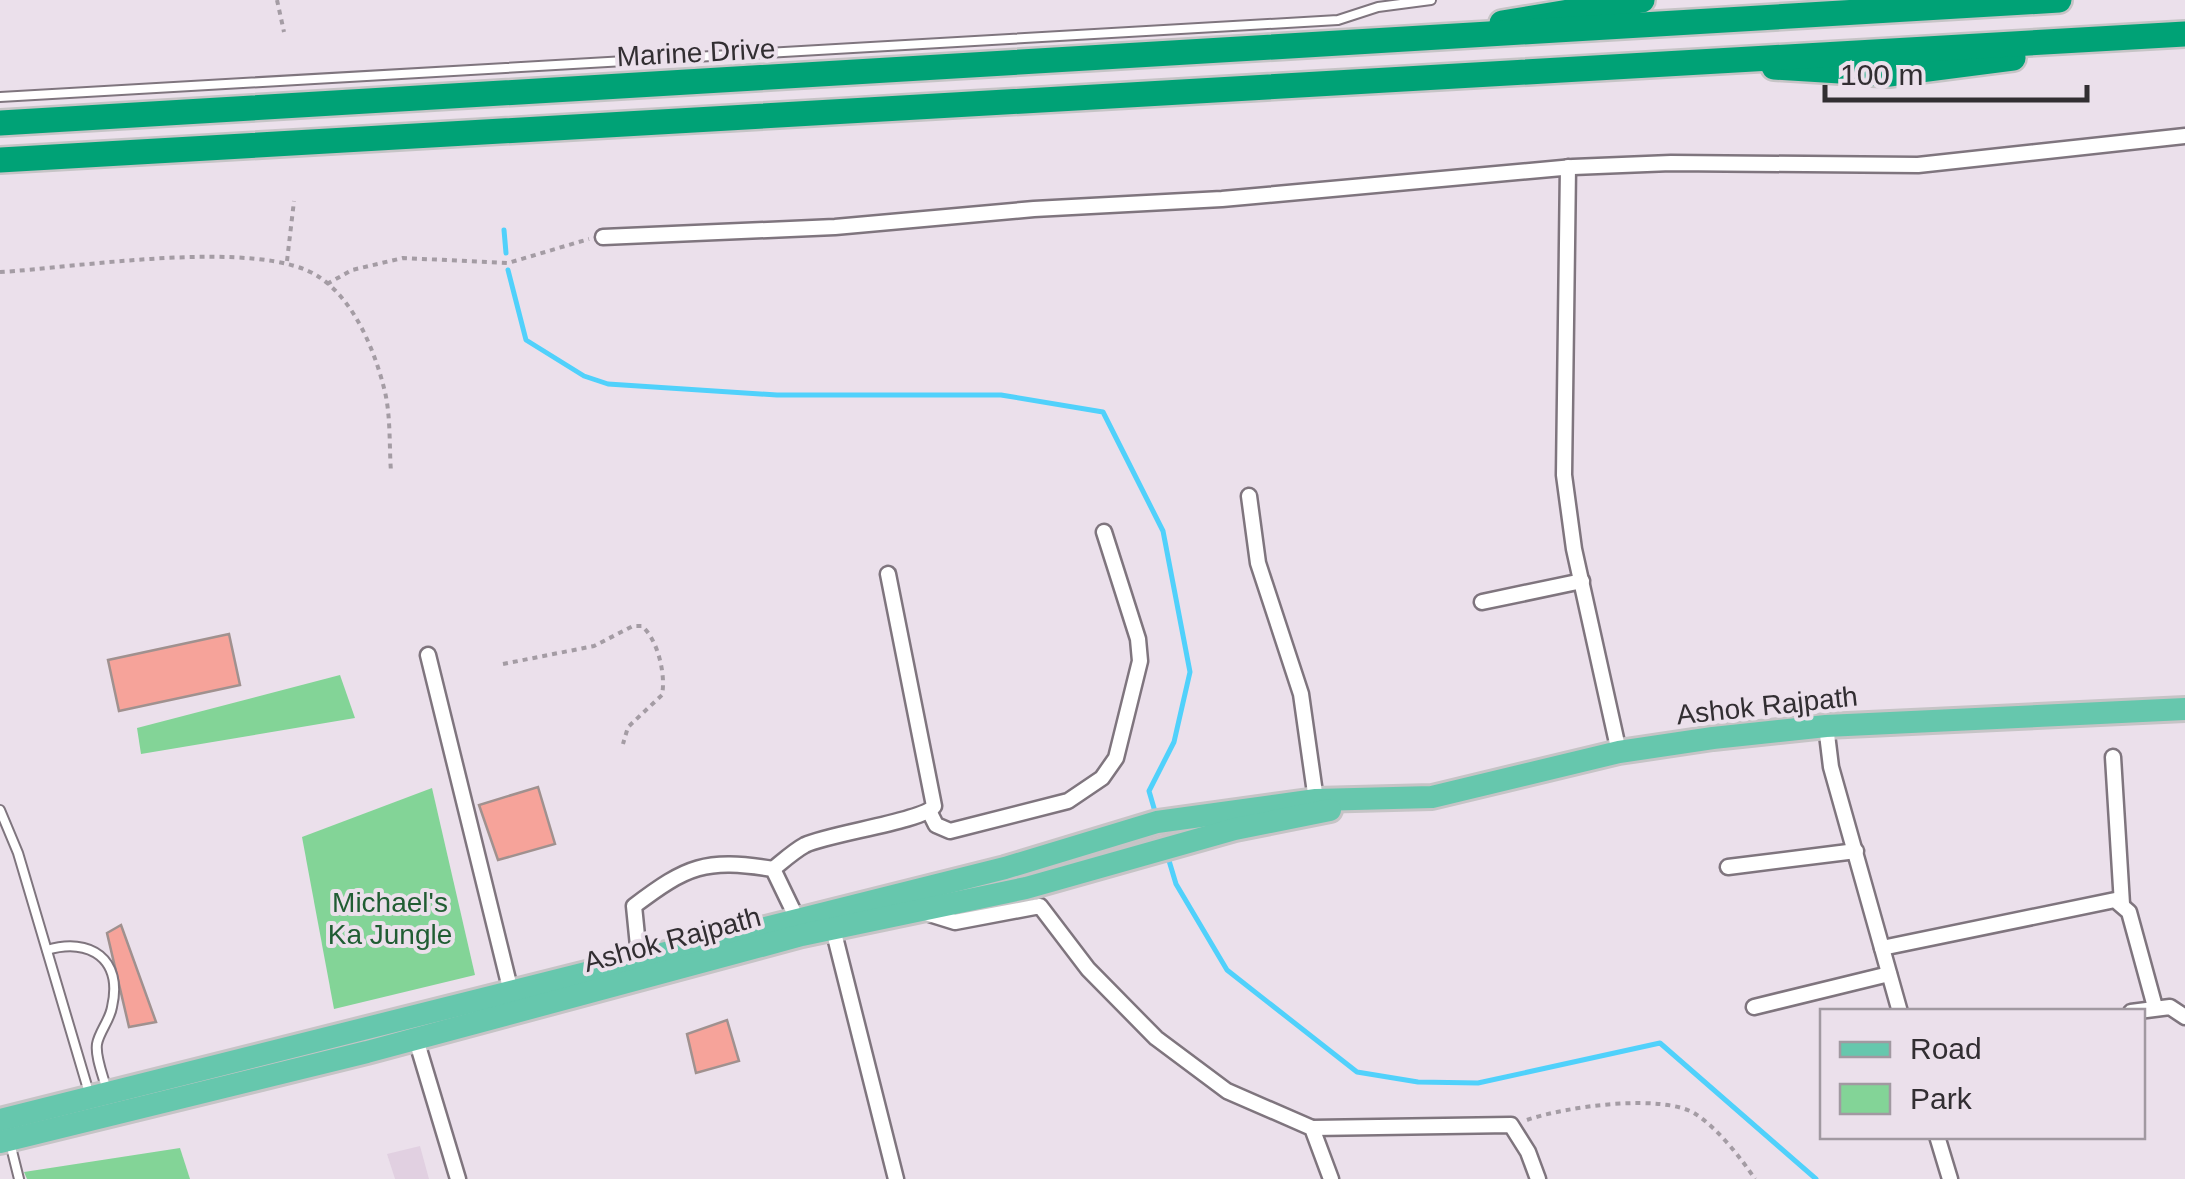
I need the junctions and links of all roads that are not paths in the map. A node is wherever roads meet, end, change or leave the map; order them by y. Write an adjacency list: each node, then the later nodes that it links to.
1 (1431, 0): 8 (lane)
2 (1642, 0): 7 (highway)
3 (1808, 0): 5 (highway)
4 (2059, 0): 5 (highway)
5 (1876, 12): 7 (highway)
6 (2185, 34): 11 (highway)
7 (1424, 40): 9 (highway, Marine Drive)
8 (0, 97)
9 (0, 122)
10 (2185, 136): 12 (street)
11 (0, 160)
12 (1568, 168): 13 (street); 17 (street)
13 (604, 237)
14 (1249, 496): 24 (street)
15 (1104, 532): 27 (street)
16 (888, 574): 27 (street)
17 (1582, 581): 18 (street); 22 (street)
18 (1482, 602)
19 (428, 655): 41 (street)
20 (2185, 709): 21 (main road, Ashok Rajpath)
21 (1826, 726): 22 (main road, Ashok Rajpath); 29 (street)
22 (1619, 752): 25 (main road, Ashok Rajpath)
23 (2114, 756): 32 (street)
24 (1316, 800): 25 (main road, Ashok Rajpath); 28 (main road, Ashok Rajpath)
25 (1361, 800): 28 (main road, Ashok Rajpath)
26 (0, 810): 38 (lane)
27 (930, 813): 31 (street)
28 (1227, 820): 33 (main road, Ashok Rajpath); 34 (main road, Ashok Rajpath)
29 (1856, 852): 30 (street); 37 (street)
30 (1728, 867)
31 (773, 869): 35 (street); 39 (street)
32 (2122, 904): 37 (street); 42 (street)
33 (916, 910): 34 (main road, Ashok Rajpath); 49 (street)
34 (838, 921): 35 (main road, Ashok Rajpath); 54 (street)
35 (800, 927): 36 (main road, Ashok Rajpath)
36 (746, 941): 39 (main road, Ashok Rajpath); 41 (main road, Ashok Rajpath)
37 (1882, 948): 40 (street)
38 (47, 950): 48 (lane); 48 (lane)
39 (639, 956): 41 (main road, Ashok Rajpath)
40 (1889, 974): 43 (street); 44 (street)
41 (513, 1002): 47 (main road, Ashok Rajpath)
42 (2170, 1006): 45 (street); 46 (street)
43 (1754, 1008)
44 (1899, 1009)
45 (2145, 1010)
46 (2185, 1016)
47 (412, 1029): 48 (main road, Ashok Rajpath); 50 (main road, Ashok Rajpath); 53 (street)
48 (99, 1097): 50 (main road, Ashok Rajpath)
49 (1312, 1128): 55 (street); 56 (street)
50 (4, 1130): 52 (lane)
51 (1938, 1139): 57 (street)
52 (18, 1179)
53 (458, 1179)
54 (896, 1179)
55 (1331, 1179)
56 (1538, 1179)
57 (1950, 1179)

